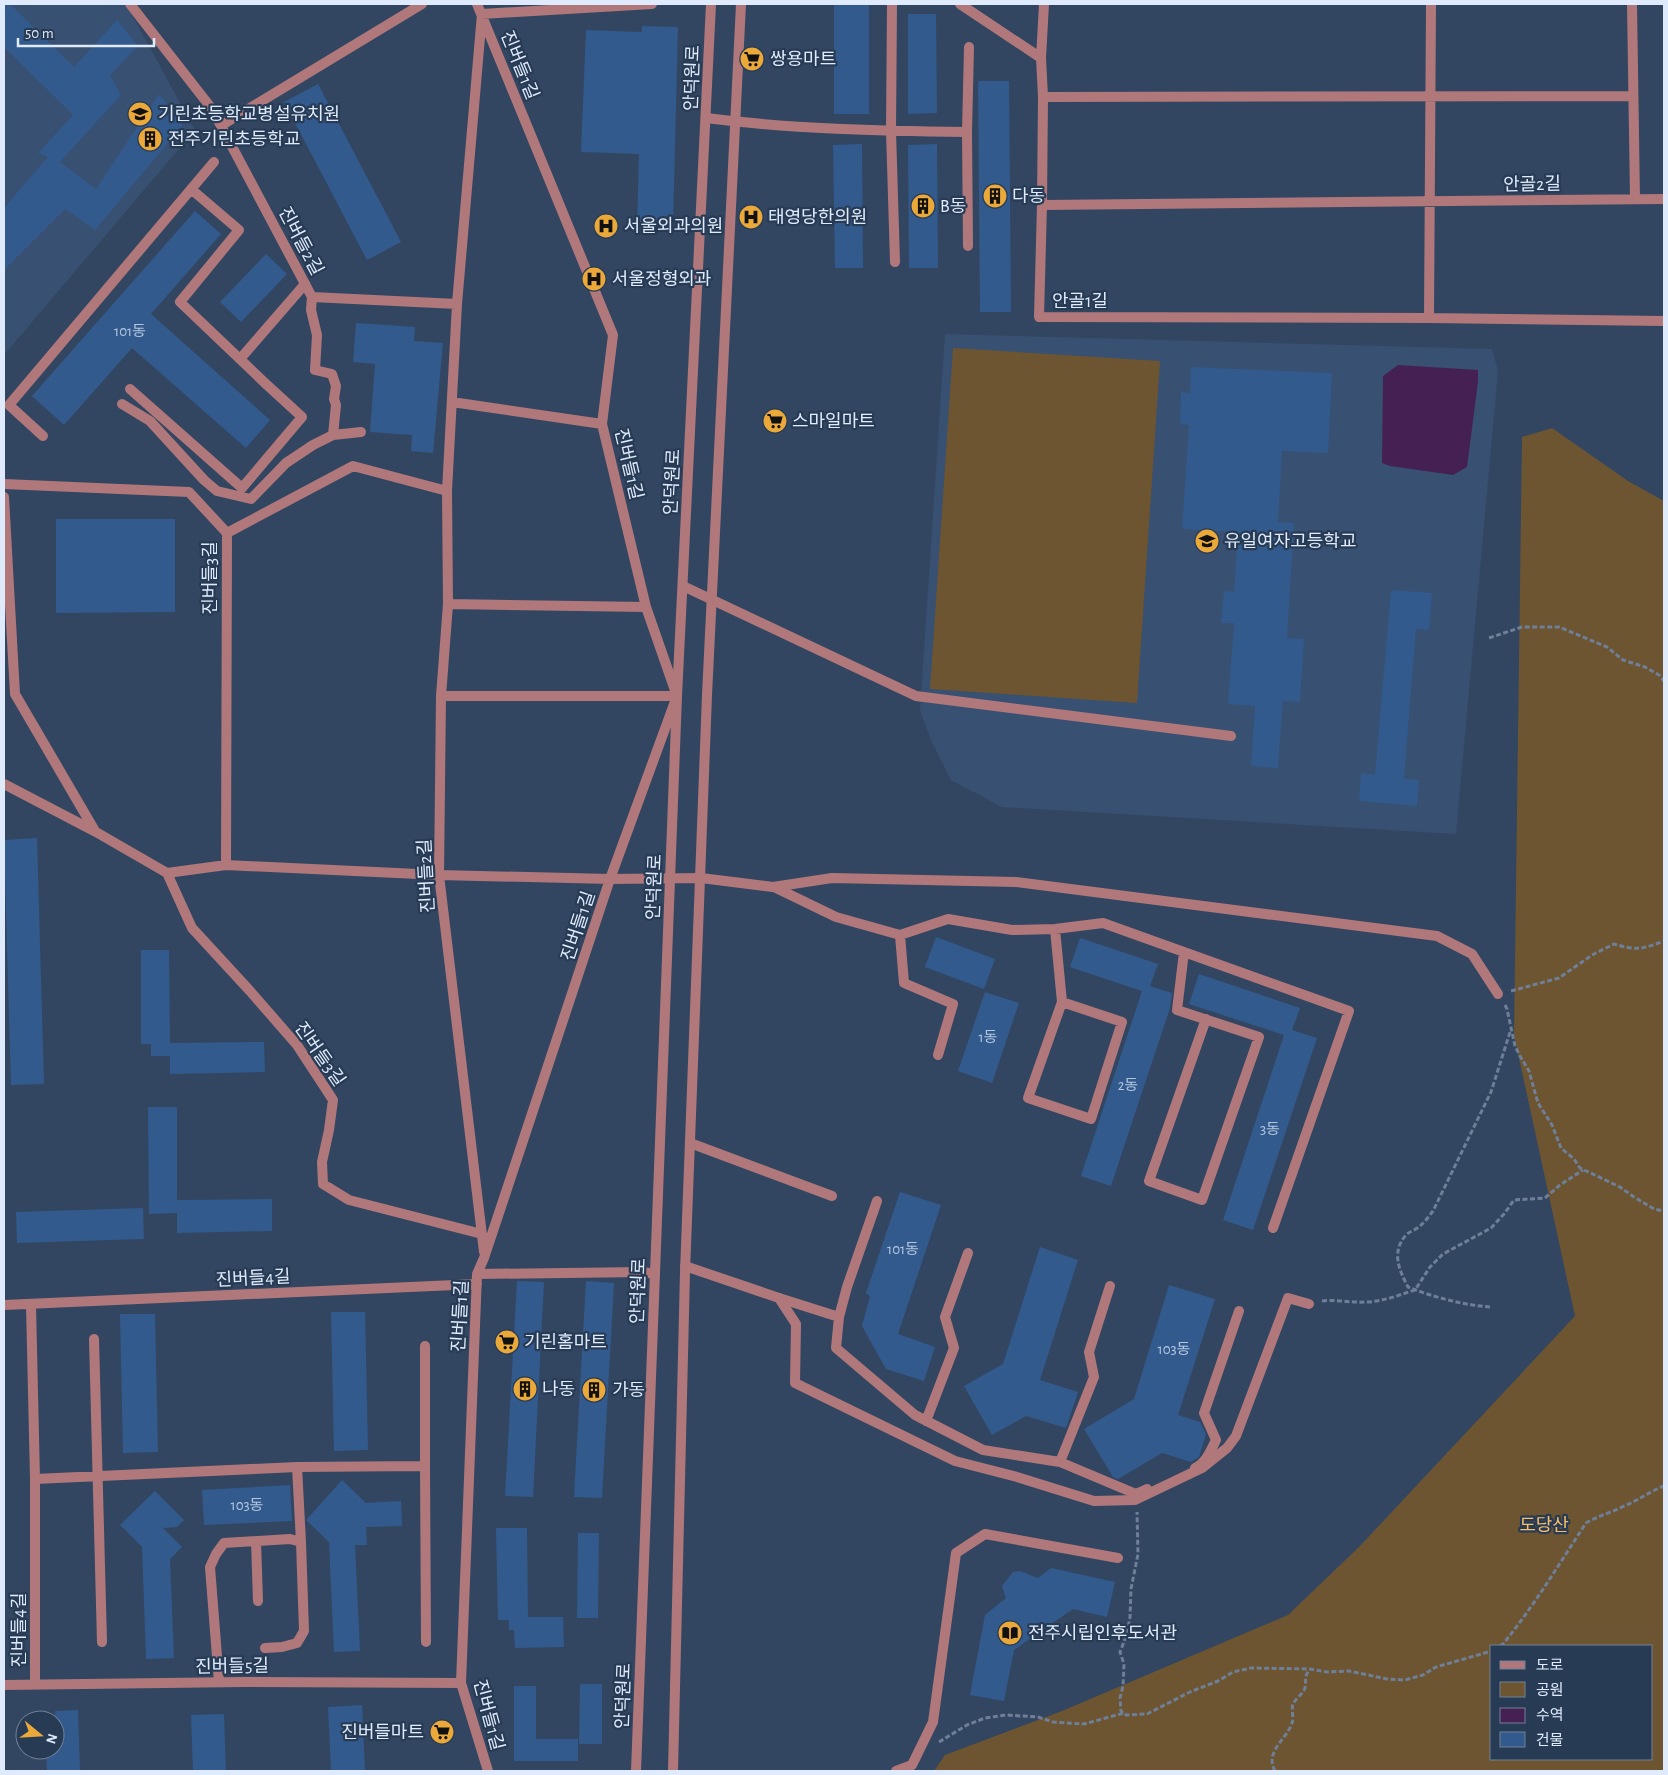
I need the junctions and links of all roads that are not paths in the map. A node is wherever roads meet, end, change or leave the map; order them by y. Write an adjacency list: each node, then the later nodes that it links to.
1 (130, 4): 20 (street, 진버들2길)
2 (422, 4): 20 (street)
3 (477, 4): 12 (street, 진버들1길)
4 (652, 4): 12 (street)
5 (711, 4): 18 (street, 안덕원로)
6 (741, 4): 19 (street)
7 (892, 4): 21 (street)
8 (960, 4): 14 (street)
9 (1044, 4): 14 (street, 안골1길)
10 (1431, 4): 15 (street)
11 (1632, 4): 16 (street)
12 (482, 14): 33 (street, 진버들2길); 40 (street, 진버들1길)
13 (969, 47): 22 (street)
14 (1041, 58): 17 (street, 안골1길)
15 (1430, 96): 16 (street); 17 (street); 27 (street)
16 (1633, 96): 25 (street)
17 (1043, 97): 28 (street, 안골1길)
18 (706, 118): 19 (street); 48 (street, 안덕원로)
19 (736, 122): 21 (street); 49 (street)
20 (222, 125): 31 (street, 진버들2길)
21 (890, 131): 22 (street); 30 (street)
22 (967, 132): 29 (street)
23 (214, 162): 24 (street)
24 (191, 189): 36 (street); 43 (street)
25 (1635, 199): 26 (street, 안골2길); 27 (street, 안골2길)
26 (1664, 199)
27 (1430, 201): 28 (street, 안골2길); 34 (street)
28 (1042, 204): 34 (street, 안골1길)
29 (968, 246)
30 (895, 262)
31 (305, 284): 32 (street, 진버들2길); 36 (street)
32 (312, 297): 33 (street, 진버들2길); 42 (street)
33 (457, 304): 38 (street, 진버들2길)
34 (1429, 318): 35 (street)
35 (1664, 321)
36 (240, 359): 37 (street)
37 (130, 388)
38 (452, 402): 40 (street); 45 (street, 진버들2길)
39 (122, 404): 42 (street)
40 (602, 424): 51 (street, 진버들1길)
41 (361, 432): 42 (street)
42 (334, 435)
43 (43, 436)
44 (4, 484): 47 (street, 진버들3길)
45 (447, 491): 47 (street); 50 (street, 진버들2길)
46 (4, 497): 56 (street)
47 (227, 533): 57 (street, 진버들3길)
48 (683, 586): 49 (street); 53 (street, 안덕원로)
49 (712, 599): 54 (street); 60 (street)
50 (448, 604): 51 (street); 52 (street, 진버들2길)
51 (646, 607): 53 (street, 진버들1길)
52 (441, 696): 53 (street); 59 (street, 진버들2길)
53 (677, 696): 61 (street, 진버들1길); 62 (street, 안덕원로)
54 (1231, 736)
55 (4, 784): 56 (street)
56 (96, 832): 58 (street)
57 (226, 865): 58 (street); 59 (street)
58 (167, 873): 75 (street, 진버들3길)
59 (439, 875): 61 (street, 진버들1길); 75 (street, 진버들2길)
60 (701, 878): 62 (street); 63 (street); 71 (street)
61 (610, 879): 62 (street); 77 (street, 진버들1길)
62 (670, 879): 79 (street, 안덕원로)
63 (773, 887): 65 (street); 67 (street)
64 (1055, 929): 65 (street); 66 (street); 68 (street)
65 (900, 935): 70 (street)
66 (1184, 952): 69 (street); 74 (street)
67 (1498, 994)
68 (1062, 1002): 68 (street)
69 (1206, 1019): 69 (street)
70 (938, 1055)
71 (690, 1142): 72 (street); 78 (street)
72 (832, 1196)
73 (877, 1201): 87 (street)
74 (1273, 1228)
75 (482, 1234): 77 (street, 진버들2길)
76 (968, 1253): 90 (street)
77 (484, 1258): 80 (street, 진버들1길)
78 (685, 1266): 82 (street); 109 (street)
79 (655, 1274): 80 (street, 진버들4길); 108 (street, 안덕원로)
80 (477, 1279): 83 (street, 진버들4길); 104 (street, 진버들1길)
81 (1110, 1286): 91 (street)
82 (779, 1298): 84 (street); 87 (street)
83 (31, 1304): 85 (street, 진버들4길); 95 (street, 진버들4길)
84 (1309, 1304)
85 (4, 1305)
86 (1239, 1311): 91 (street)
87 (839, 1317): 90 (street)
88 (94, 1339): 94 (street)
89 (425, 1346): 92 (street)
90 (926, 1421): 91 (street)
91 (1060, 1462)
92 (425, 1466): 93 (street); 101 (street)
93 (297, 1467): 94 (street); 97 (street)
94 (97, 1476): 95 (street); 100 (street)
95 (35, 1479): 106 (street, 진버들4길)
96 (256, 1541): 97 (street); 99 (street); 103 (street)
97 (301, 1542): 102 (street)
98 (1118, 1558): 110 (street)
99 (258, 1601)
100 (102, 1642)
101 (426, 1642)
102 (265, 1648)
103 (219, 1682): 104 (street, 진버들5길); 106 (street, 진버들5길)
104 (461, 1683): 107 (street, 진버들1길)
105 (4, 1685): 106 (street, 진버들5길)
106 (35, 1685)
107 (488, 1771)
108 (636, 1771)
109 (673, 1771)
110 (896, 1771)

